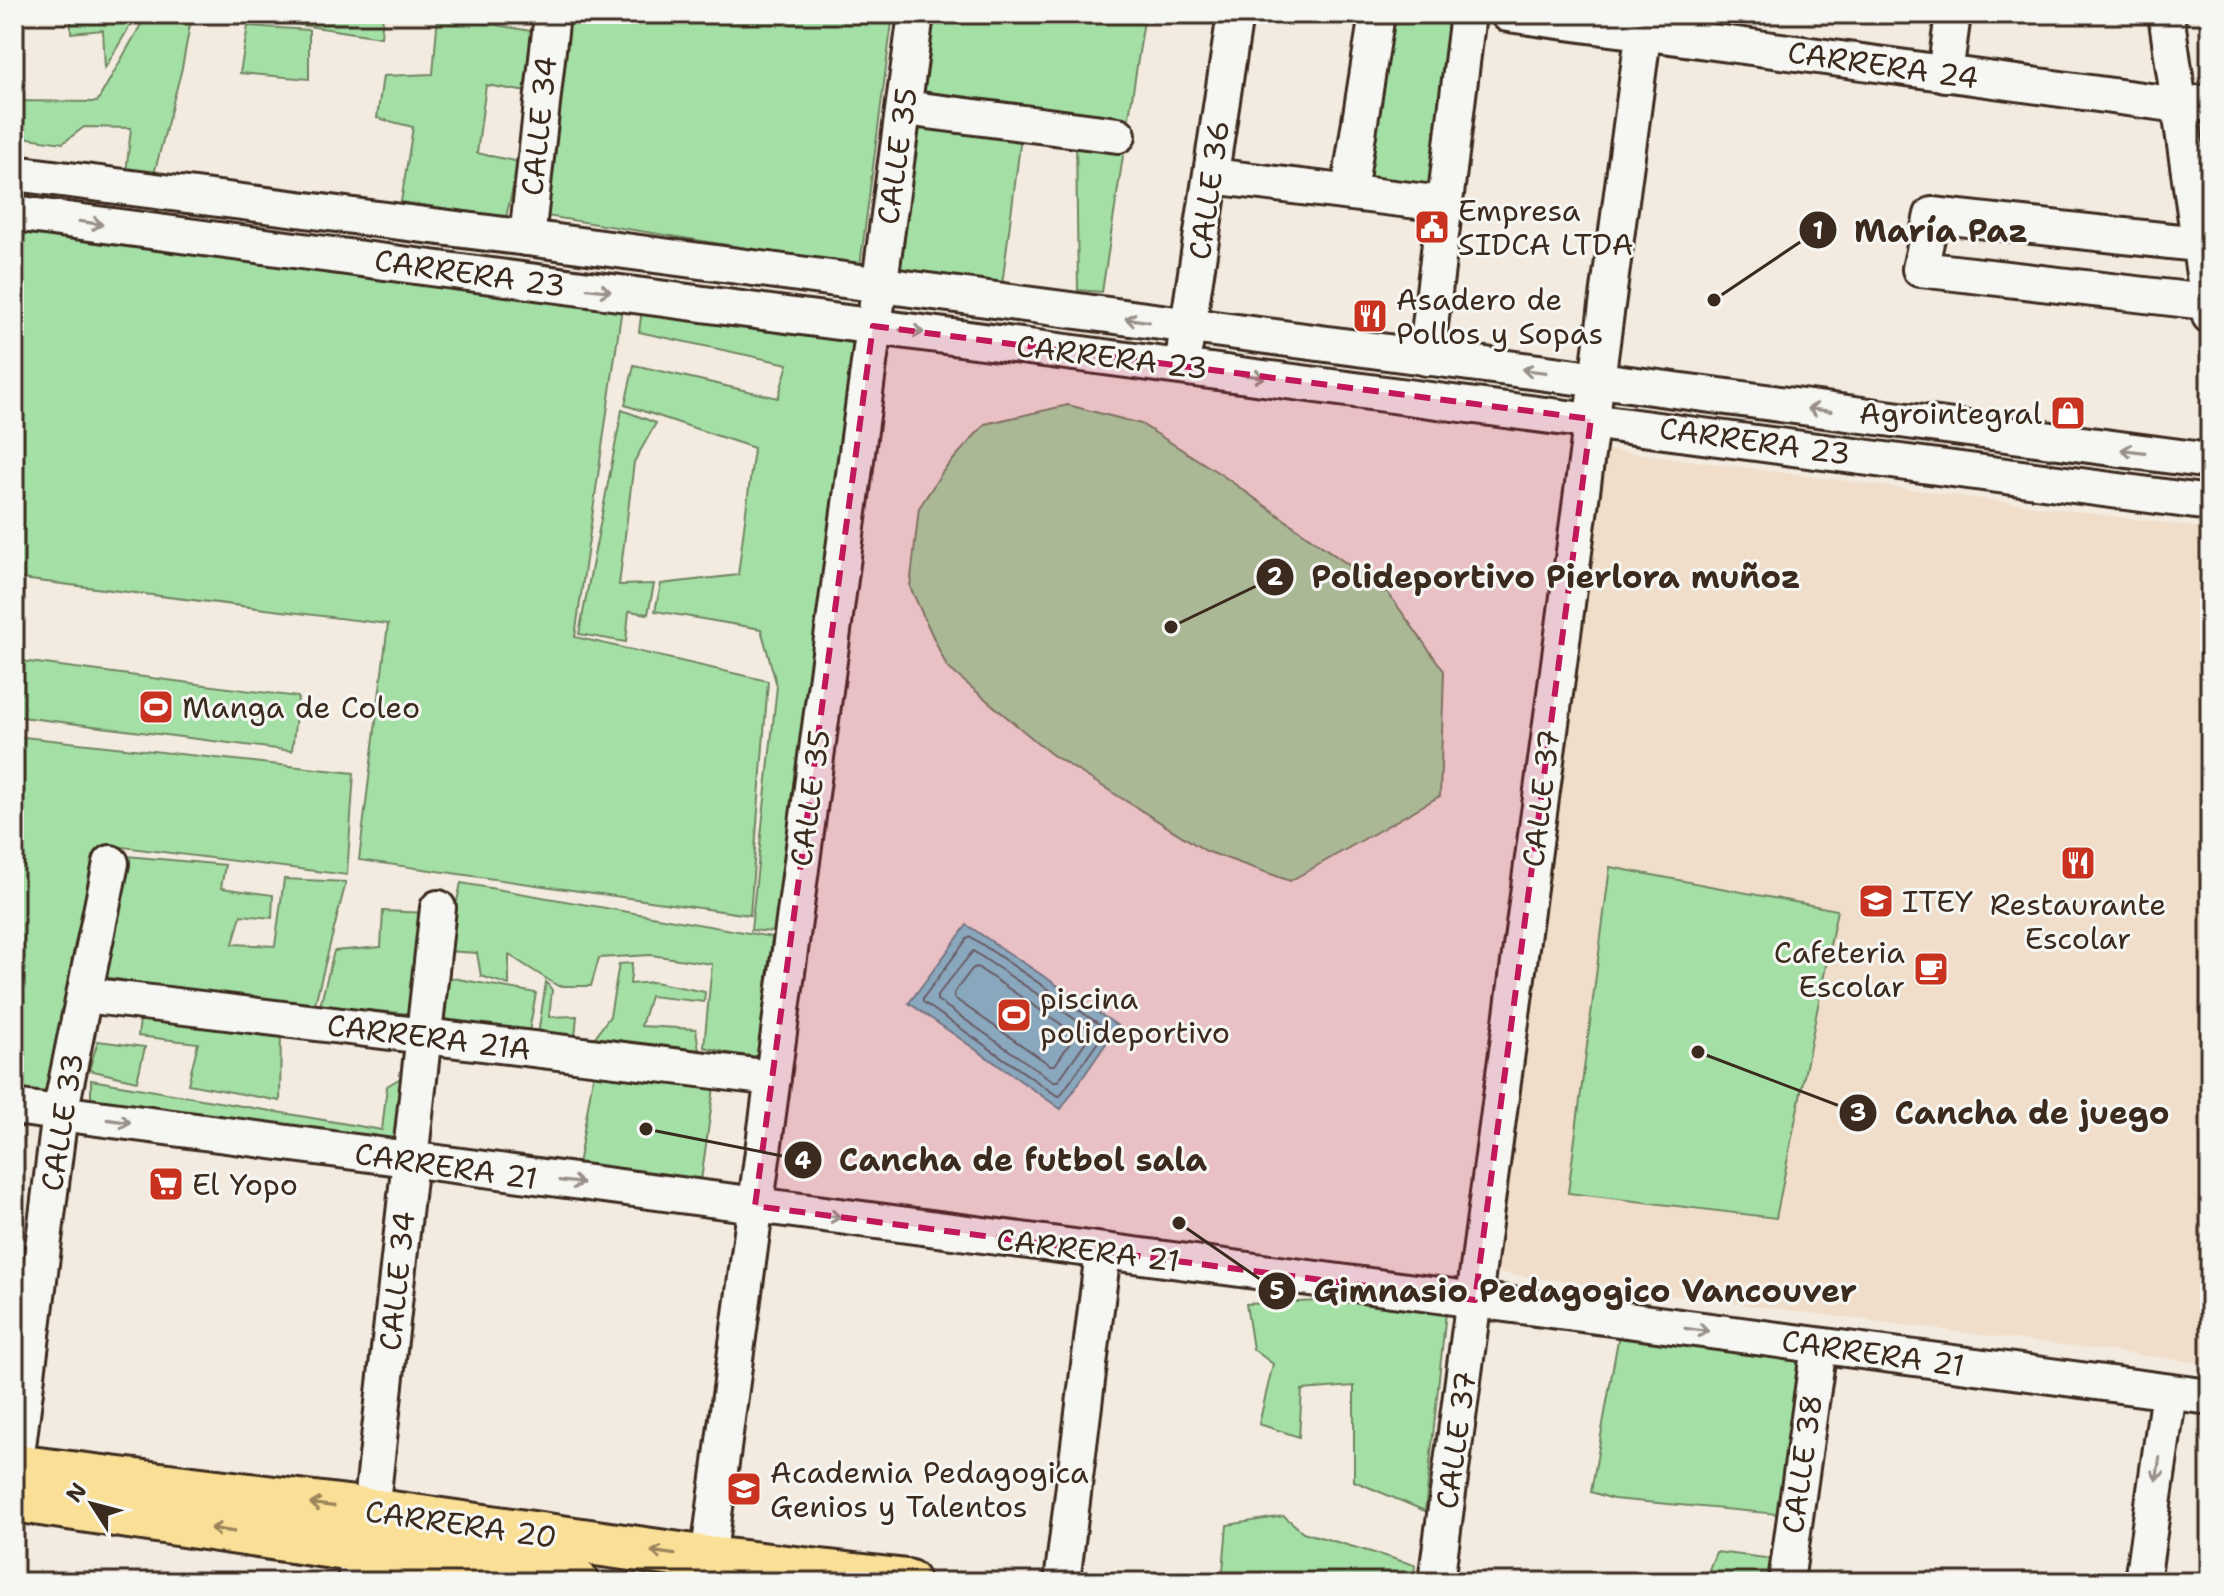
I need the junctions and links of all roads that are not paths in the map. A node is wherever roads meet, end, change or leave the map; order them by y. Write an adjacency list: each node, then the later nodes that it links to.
1 (552, 14): 19 (street, CALLE 34)
2 (916, 14): 12 (street, CALLE 35)
3 (1235, 14): 15 (street, CALLE 36)
4 (1377, 14): 16 (street)
5 (1468, 14): 17 (street)
6 (1508, 14): 9 (street, CARRERA 24)
7 (1953, 14): 10 (street)
8 (2166, 14): 11 (street)
9 (1645, 23): 10 (street, CARRERA 24); 27 (street, CALLE 37)
10 (1945, 74): 11 (street, CARRERA 24)
11 (2194, 104): 20 (street)
12 (904, 108): 13 (street); 21 (street, CALLE 35)
13 (1118, 135)
14 (14, 173): 19 (street, CARRERA 23)
15 (1211, 176): 16 (street); 24 (street, CALLE 36)
16 (1349, 191): 17 (street)
17 (1443, 204): 25 (street)
18 (14, 213): 23 (street, CARRERA 23, one-way to 23)
19 (527, 238): 21 (street, CARRERA 23)
20 (2198, 244): 22 (street); 22 (street)
21 (879, 286): 23 (street, CALLE 35); 24 (street, CARRERA 23, one-way to 21)
22 (2208, 309)
23 (873, 326): 26 (street, CARRERA 23, one-way to 26); 35 (street, CALLE 35)
24 (1188, 327): 25 (street, CARRERA 23); 26 (street, CALLE 36)
25 (1426, 358): 27 (street, CARRERA 23, one-way to 25)
26 (1181, 366): 28 (street, CARRERA 23, one-way to 28)
27 (1596, 378): 28 (street, CALLE 37); 29 (street, CARRERA 23, one-way to 27)
28 (1591, 419): 30 (street, CARRERA 23); 41 (street, CALLE 37)
29 (2210, 461)
30 (2210, 503)
31 (111, 863): 33 (street, CALLE 33)
32 (438, 908): 34 (street, CALLE 34)
33 (85, 995): 34 (street, CARRERA 21A); 37 (street, CALLE 33)
34 (425, 1037): 35 (street, CARRERA 21A); 38 (street, CALLE 34)
35 (773, 1078): 39 (street, CALLE 35)
36 (14, 1107): 37 (street, CARRERA 21)
37 (60, 1113): 38 (street, CARRERA 21, one-way to 38); 45 (street, CALLE 33)
38 (410, 1161): 39 (street, CARRERA 21, one-way to 39); 46 (street, CALLE 34)
39 (755, 1206): 40 (street, CARRERA 21, one-way to 40); 47 (street, CALLE 35)
40 (1103, 1252): 41 (street, CARRERA 21); 50 (street)
41 (1475, 1300): 42 (street, CARRERA 21, one-way to 42); 51 (street, CALLE 37)
42 (1819, 1346): 43 (street, CARRERA 21); 52 (street, CALLE 38)
43 (2169, 1392): 44 (street, CARRERA 21); 53 (street, one-way to 53)
44 (2210, 1397)
45 (14, 1478): 46 (main road, CARRERA 20, one-way to 45)
46 (362, 1548): 47 (main road, CARRERA 20, one-way to 46); 48 (main road, CARRERA 20)
47 (706, 1571): 49 (main road, CARRERA 20)
48 (576, 1582)
49 (907, 1582)
50 (1062, 1582)
51 (1436, 1582)
52 (1786, 1582)
53 (2142, 1582)

